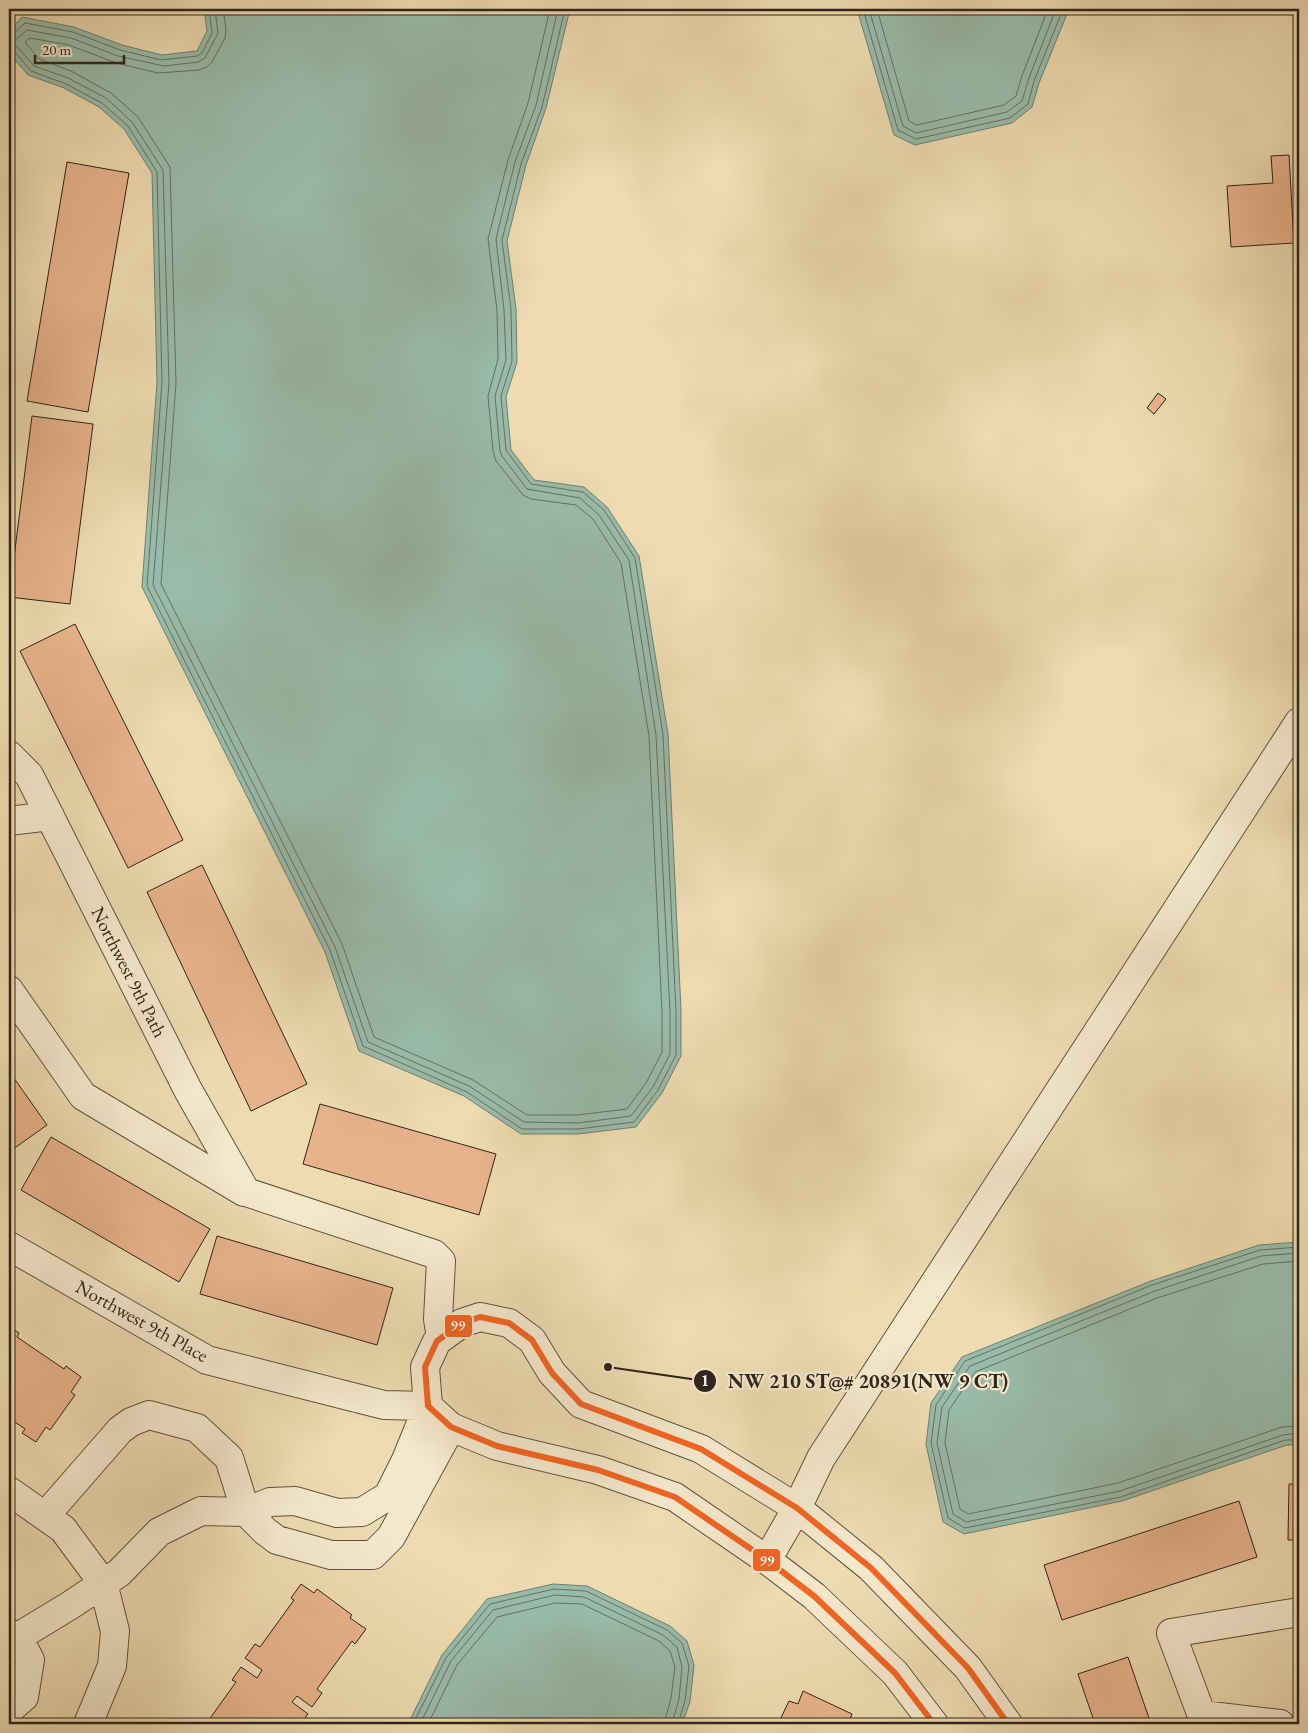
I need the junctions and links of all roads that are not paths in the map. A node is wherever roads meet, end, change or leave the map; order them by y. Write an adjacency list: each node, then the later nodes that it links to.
1 (1299, 722): 12 (street)
2 (9, 755): 3 (street, Northwest 9th Path)
3 (50, 816): 4 (street); 6 (street, Northwest 9th Path)
4 (9, 821)
5 (9, 990): 6 (street)
6 (246, 1192): 8 (street)
7 (9, 1246): 9 (street, Northwest 9th Place)
8 (441, 1338): 9 (street); 12 (street)
9 (428, 1406): 10 (street); 13 (street)
10 (451, 1427): 13 (street); 15 (street)
11 (9, 1491): 14 (street)
12 (797, 1508): 15 (street); 23 (street)
13 (246, 1512): 14 (street); 16 (street)
14 (45, 1516): 16 (street)
15 (767, 1560): 22 (street)
16 (103, 1583): 18 (street); 21 (street)
17 (1299, 1612): 20 (street)
18 (13, 1635): 19 (street)
19 (9, 1710)
20 (1203, 1720): 24 (street)
21 (88, 1724)
22 (934, 1724)
23 (1008, 1724)
24 (1280, 1724)

